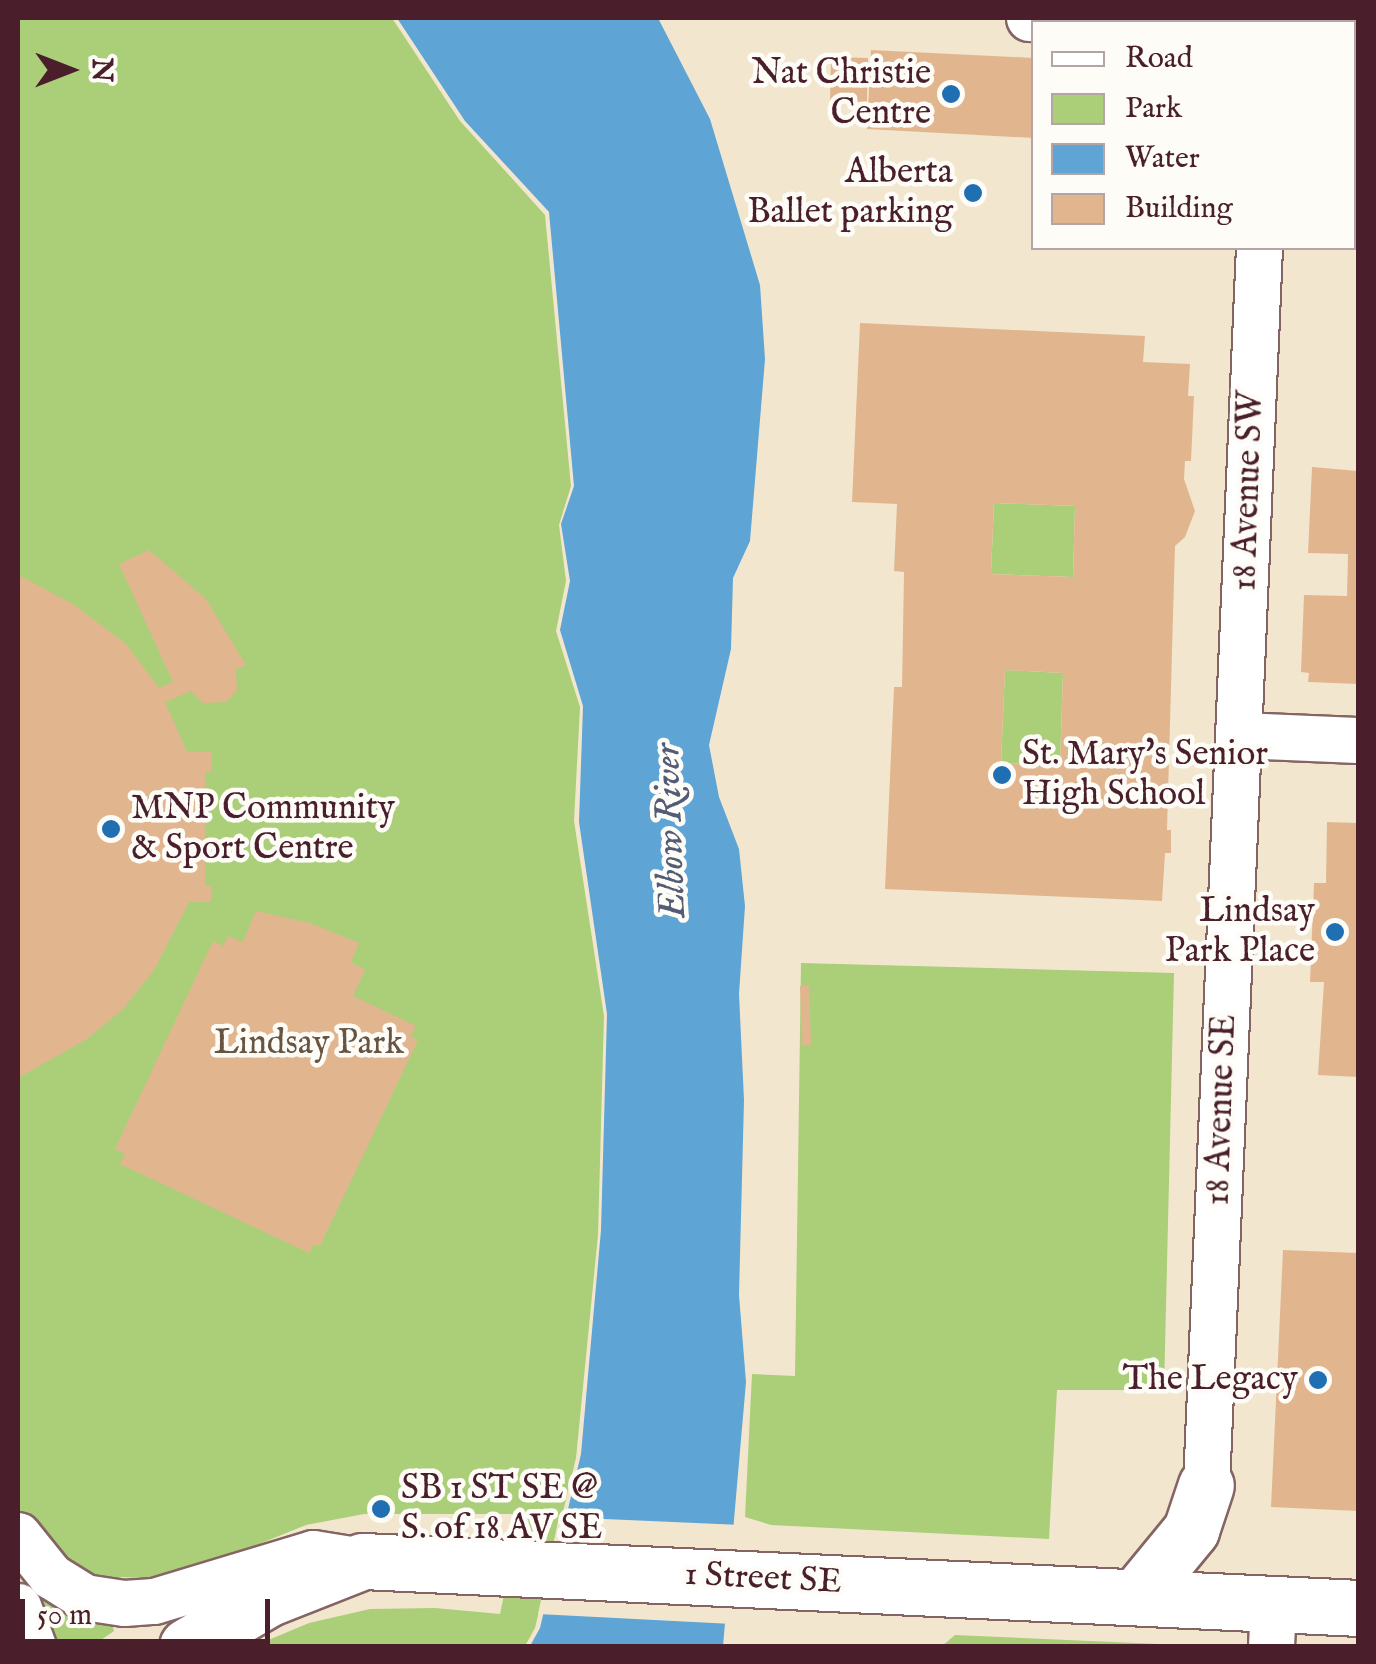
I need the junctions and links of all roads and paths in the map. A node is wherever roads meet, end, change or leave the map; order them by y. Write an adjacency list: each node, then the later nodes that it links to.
1 (1029, 18): 2 (street)
2 (1080, 20)
3 (1259, 250): 4 (street, 18 Avenue SW)
4 (1239, 735): 5 (street); 6 (street, 18 Avenue SE)
5 (1358, 740)
6 (1206, 1485): 9 (main road); 12 (main road)
7 (18, 1535): 8 (street)
8 (362, 1561): 9 (main road, 1 Street SE); 14 (main road, 1 Street SE)
9 (1136, 1597): 12 (main road, 1 Street SE)
10 (18, 1606): 13 (street)
11 (1358, 1608): 12 (main road, 1 Street SE)
12 (1265, 1618)
13 (33, 1646)
14 (187, 1646)

